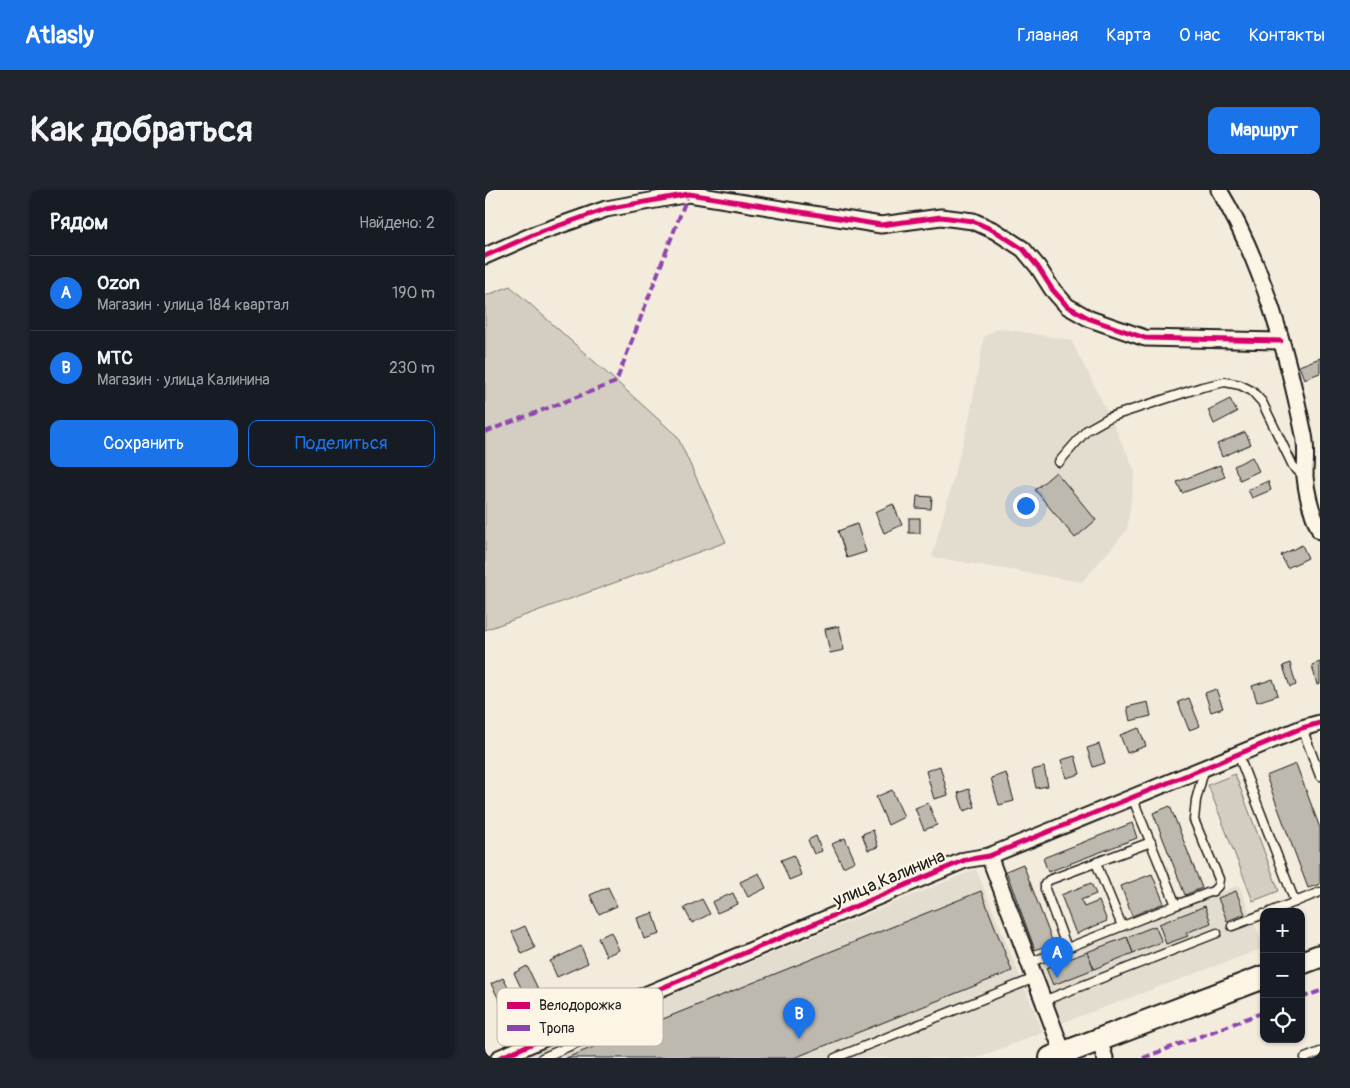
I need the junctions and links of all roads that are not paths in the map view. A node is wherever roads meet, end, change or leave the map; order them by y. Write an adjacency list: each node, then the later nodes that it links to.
1 (1219, 190): 3 (street)
2 (485, 256): 3 (street)
3 (1281, 341): 6 (street)
4 (1059, 462): 6 (lane)
5 (1320, 470): 6 (street)
6 (1305, 479): 7 (street)
7 (1320, 532)
8 (1320, 723): 9 (street, улица Калинина)
9 (1302, 728): 10 (street, улица Калинина); 12 (lane)
10 (1238, 754): 11 (street, улица Калинина); 18 (lane)
11 (1205, 768): 13 (street, улица Калинина); 19 (lane)
12 (1320, 776)
13 (1133, 797): 14 (lane); 15 (street, улица Калинина)
14 (1151, 842): 16 (lane); 19 (lane)
15 (989, 856): 27 (street); 31 (street, улица Калинина)
16 (1096, 862): 22 (lane); 25 (lane)
17 (1320, 892): 18 (lane)
18 (1295, 902): 20 (lane)
19 (1176, 905): 22 (lane)
20 (1280, 908)
21 (1260, 916): 23 (lane)
22 (1122, 926): 25 (lane)
23 (1232, 926)
24 (1217, 933): 32 (lane)
25 (1067, 948): 27 (lane)
26 (1320, 956): 28 (main road)
27 (1029, 962): 29 (street)
28 (1305, 962)
29 (1035, 978): 32 (street); 40 (lane)
30 (1260, 979): 35 (main road)
31 (662, 988)
32 (1043, 1000): 37 (street)
33 (527, 1046): 38 (street, улица Калинина)
34 (571, 1046): 39 (lane)
35 (1102, 1049): 37 (main road)
36 (1320, 1052): 41 (lane)
37 (1057, 1056)
38 (499, 1058)
39 (541, 1058)
40 (835, 1058)
41 (1305, 1058)

